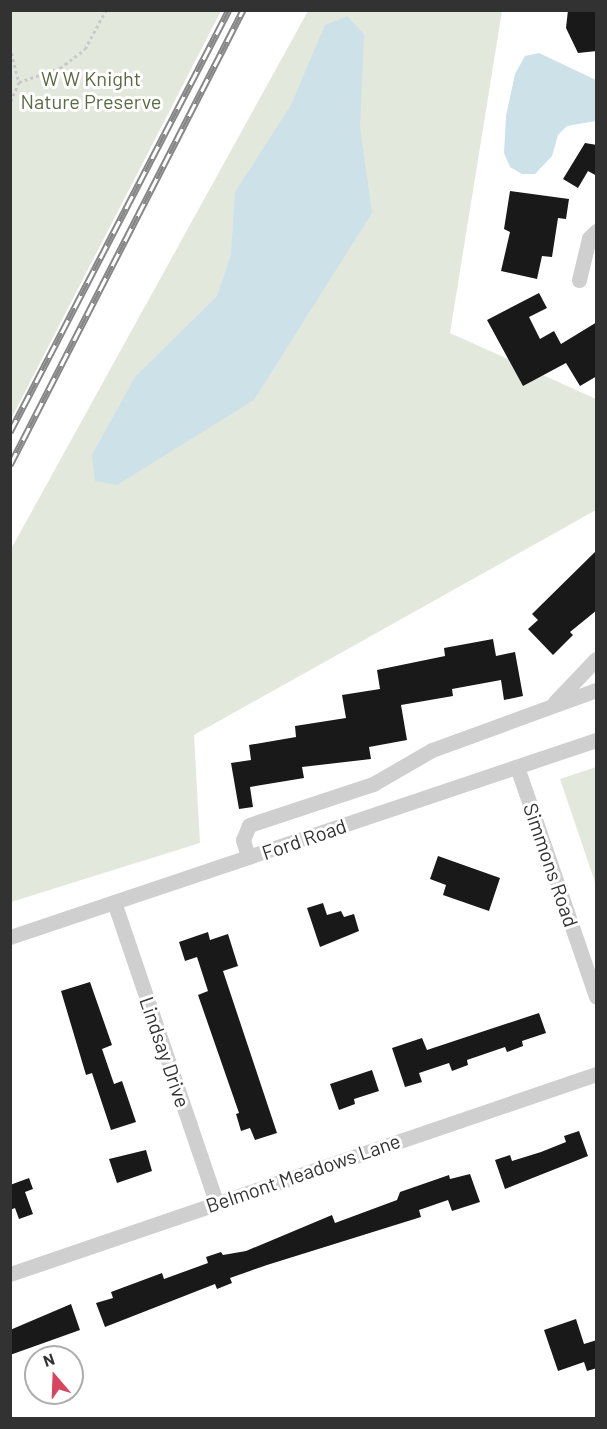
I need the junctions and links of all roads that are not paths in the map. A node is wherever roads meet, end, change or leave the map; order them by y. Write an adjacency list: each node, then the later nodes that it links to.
1 (597, 231): 2 (street)
2 (579, 280)
3 (597, 659): 5 (street)
4 (597, 690): 5 (street)
5 (551, 707): 8 (street)
6 (597, 740): 7 (street, Ford Road)
7 (517, 767): 8 (street, Ford Road); 11 (street, Simmons Road)
8 (248, 857): 9 (street, Ford Road)
9 (114, 902): 10 (street, Ford Road); 13 (street, Lindsay Drive)
10 (10, 937)
11 (597, 998)
12 (597, 1074): 13 (street, Belmont Meadows Lane)
13 (216, 1202): 14 (street, Belmont Meadows Lane)
14 (10, 1274)

